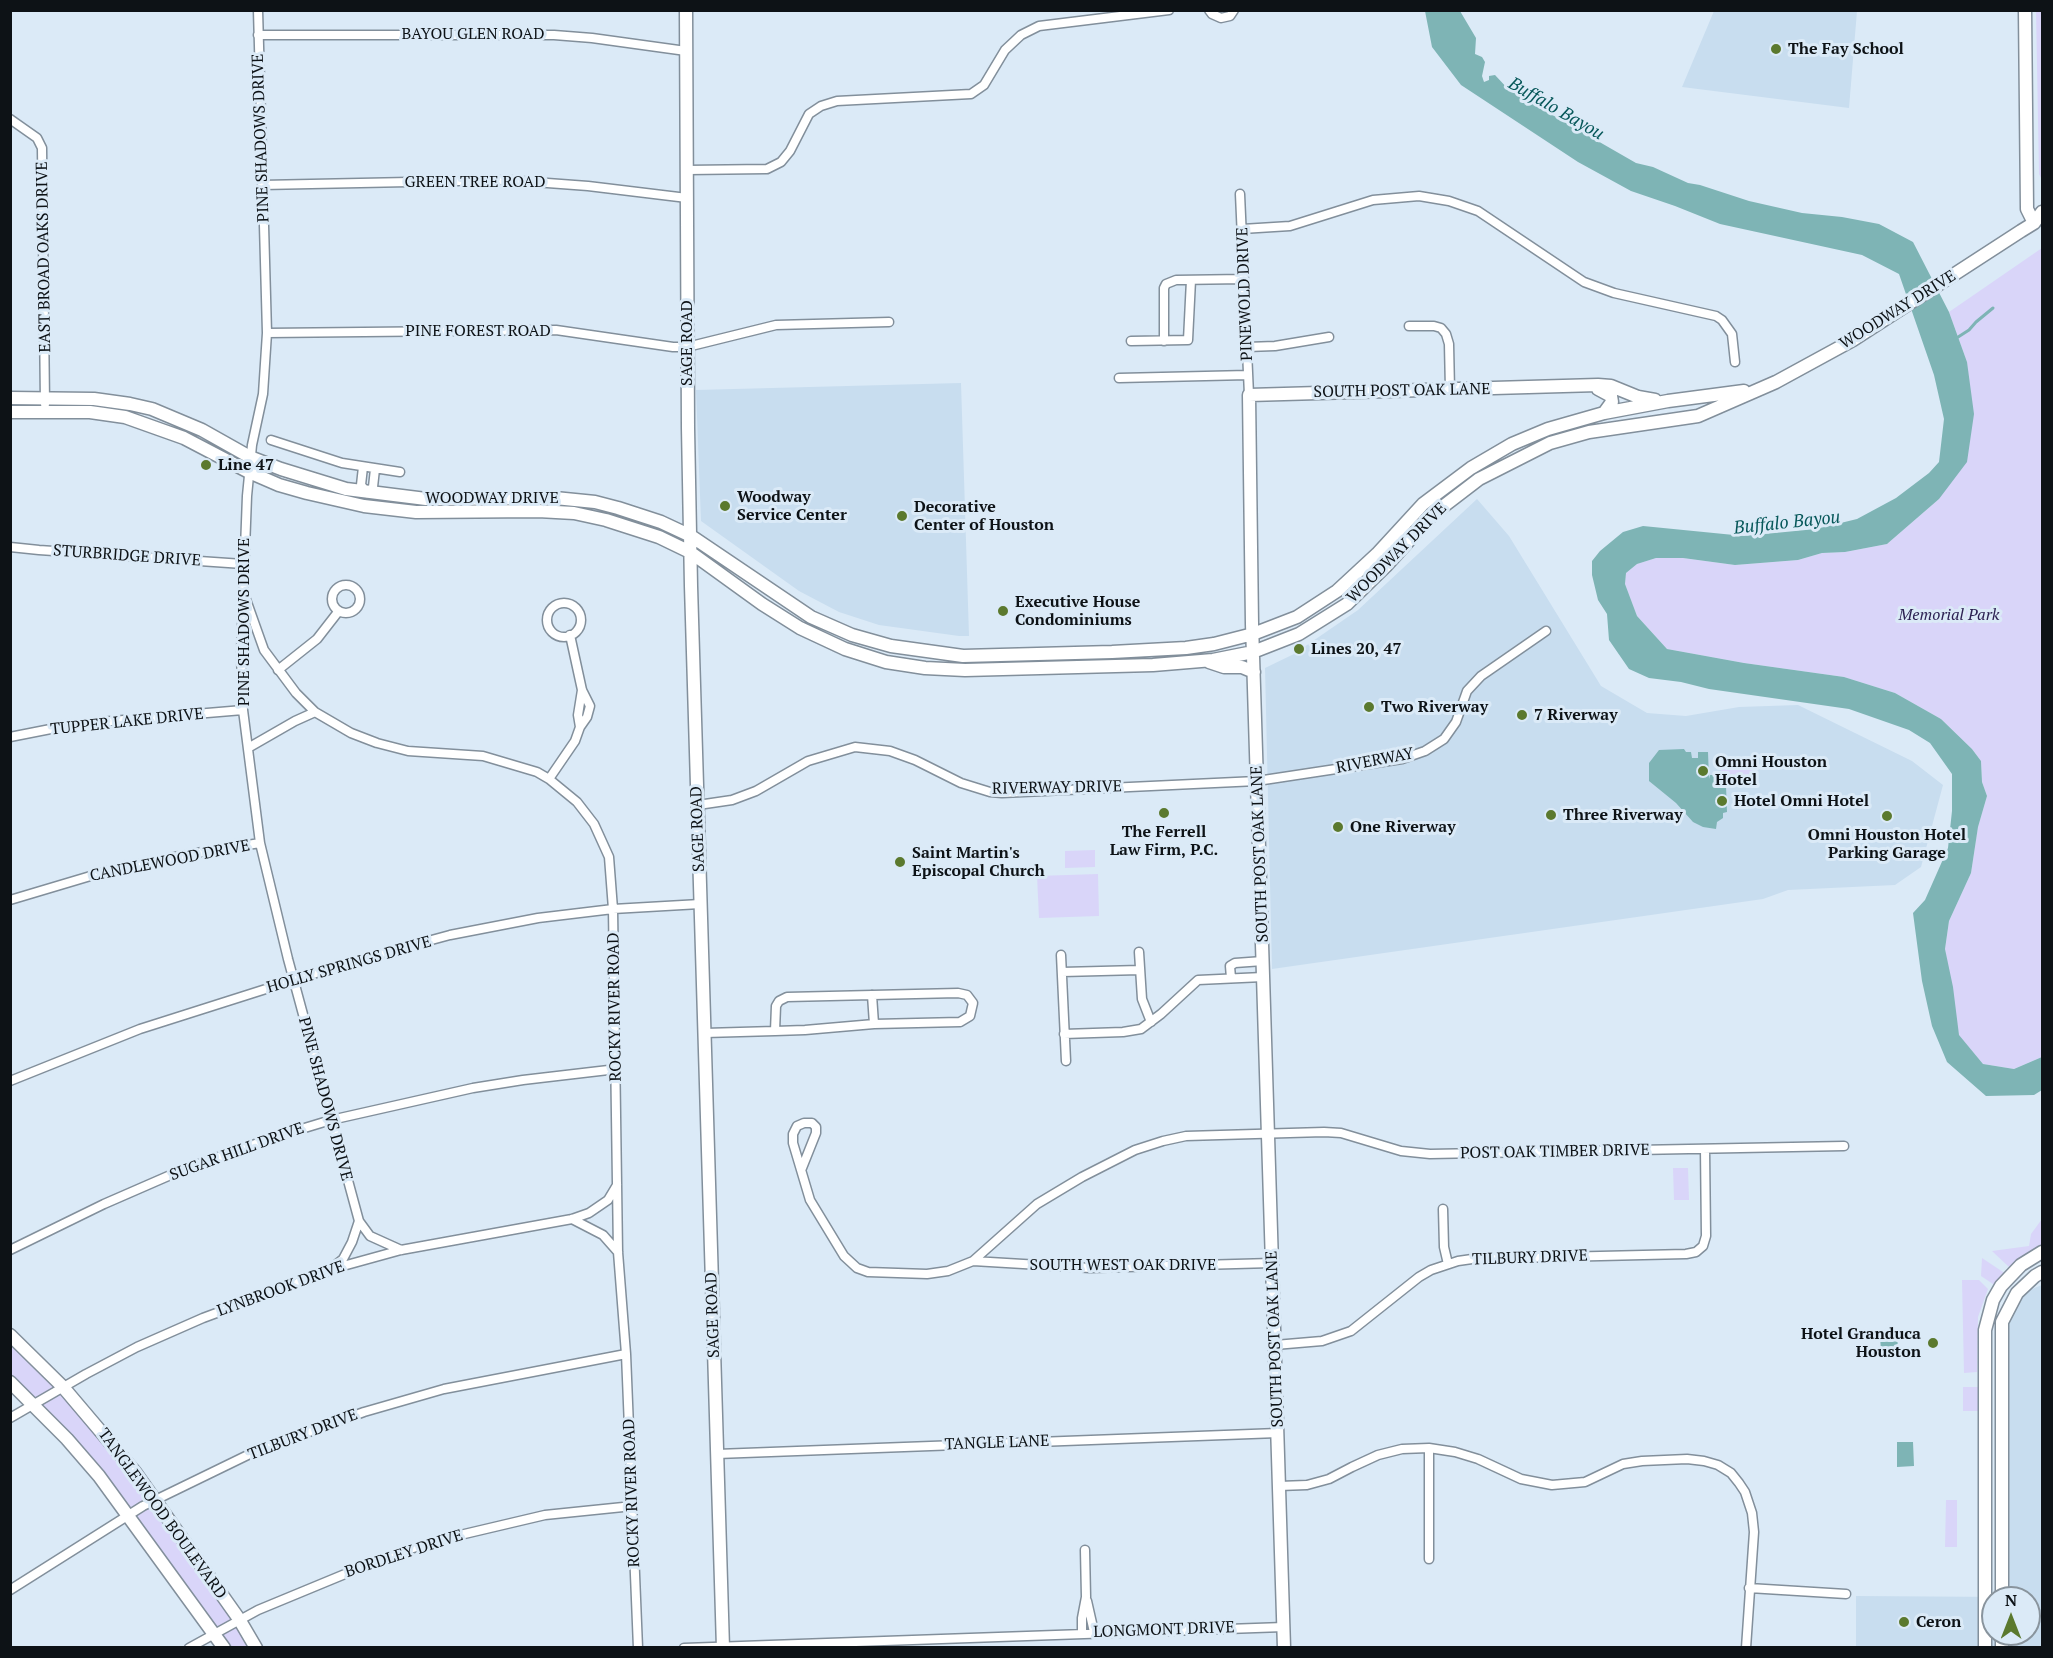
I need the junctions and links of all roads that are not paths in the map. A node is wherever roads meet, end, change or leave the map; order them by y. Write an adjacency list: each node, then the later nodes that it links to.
1 (258, 10): 7 (street, PINE SHADOWS DRIVE)
2 (686, 10): 8 (main road, SAGE ROAD)
3 (1168, 10): 10 (street)
4 (1209, 10): 5 (street)
5 (1234, 10)
6 (2025, 10): 15 (main road)
7 (258, 35): 8 (street, BAYOU GLEN ROAD); 11 (street, PINE SHADOWS DRIVE)
8 (686, 51): 10 (main road, SAGE ROAD)
9 (10, 119): 34 (street, EAST BROAD OAKS DRIVE)
10 (687, 170): 13 (main road, SAGE ROAD)
11 (262, 185): 13 (street, GREEN TREE ROAD); 21 (street, PINE SHADOWS DRIVE)
12 (1240, 194): 16 (street, PINEWOLD DRIVE)
13 (687, 198): 25 (main road, SAGE ROAD)
14 (2043, 212): 15 (main road, WOODWAY DRIVE)
15 (2038, 222): 31 (main road, WOODWAY DRIVE)
16 (1242, 229): 18 (street, PINEWOLD DRIVE); 27 (street)
17 (1191, 279): 18 (street); 24 (street); 24 (street)
18 (1244, 279): 26 (street, PINEWOLD DRIVE)
19 (889, 322): 25 (street, PINE FOREST ROAD)
20 (1409, 326): 32 (street)
21 (267, 333): 25 (street, PINE FOREST ROAD); 44 (street, PINE SHADOWS DRIVE)
22 (1329, 337): 26 (street)
23 (1131, 341): 24 (street)
24 (1164, 341)
25 (687, 346): 57 (main road, SAGE ROAD)
26 (1247, 346): 28 (street, PINEWOLD DRIVE)
27 (1735, 362)
28 (1248, 375): 29 (street); 33 (street, PINEWOLD DRIVE)
29 (1119, 378)
30 (1585, 387): 32 (main road, SOUTH POST OAK LANE); 36 (main road, SOUTH POST OAK LANE); 39 (main road, SOUTH POST OAK LANE)
31 (1757, 389): 36 (main road, WOODWAY DRIVE); 41 (main road, WOODWAY DRIVE)
32 (1450, 390): 33 (main road, SOUTH POST OAK LANE)
33 (1249, 395): 68 (main road, SOUTH POST OAK LANE)
34 (45, 397): 35 (main road, WOODWAY DRIVE); 37 (street, EAST BROAD OAKS DRIVE); 44 (main road, WOODWAY DRIVE)
35 (10, 398)
36 (1668, 401): 39 (main road, WOODWAY DRIVE)
37 (45, 411): 38 (main road, WOODWAY DRIVE); 43 (main road, WOODWAY DRIVE)
38 (10, 412)
39 (1604, 414): 40 (main road, WOODWAY DRIVE)
40 (1574, 422): 41 (main road); 46 (main road, WOODWAY DRIVE)
41 (1578, 435): 50 (main road, WOODWAY DRIVE)
42 (271, 440): 45 (street)
43 (201, 447): 44 (main road); 48 (main road, WOODWAY DRIVE)
44 (250, 457): 48 (street, PINE SHADOWS DRIVE); 51 (main road, WOODWAY DRIVE)
45 (363, 467): 47 (street); 51 (street)
46 (1471, 468): 50 (main road); 58 (main road, WOODWAY DRIVE)
47 (375, 469): 49 (street); 51 (street)
48 (249, 472): 54 (main road, WOODWAY DRIVE); 62 (street, PINE SHADOWS DRIVE)
49 (400, 472)
50 (1479, 479): 60 (main road, WOODWAY DRIVE)
51 (366, 493): 52 (main road, WOODWAY DRIVE); 54 (main road)
52 (482, 498): 53 (main road, WOODWAY DRIVE); 55 (main road)
53 (575, 500): 56 (main road); 57 (main road, WOODWAY DRIVE)
54 (364, 506): 55 (main road, WOODWAY DRIVE)
55 (482, 512): 56 (main road, WOODWAY DRIVE)
56 (574, 513): 61 (main road, WOODWAY DRIVE)
57 (691, 536): 61 (main road, SAGE ROAD); 72 (main road, WOODWAY DRIVE)
58 (1390, 539): 60 (main road); 68 (main road, WOODWAY DRIVE)
59 (10, 547): 62 (street, STURBRIDGE DRIVE)
60 (1401, 550): 70 (main road, WOODWAY DRIVE)
61 (690, 552): 63 (main road, WOODWAY DRIVE); 64 (main road, SAGE ROAD)
62 (243, 564): 65 (street, PINE SHADOWS DRIVE)
63 (716, 570): 64 (main road); 76 (main road, WOODWAY DRIVE)
64 (691, 586): 84 (main road, SAGE ROAD)
65 (243, 591): 75 (street, ROCKY RIVER ROAD); 78 (street, PINE SHADOWS DRIVE)
66 (338, 612): 75 (street)
67 (1546, 631): 83 (street, RIVERWAY)
68 (1253, 634): 70 (main road, SOUTH POST OAK LANE); 71 (main road, WOODWAY DRIVE)
69 (570, 636): 69 (street); 82 (street)
70 (1253, 652): 73 (main road, WOODWAY DRIVE); 77 (main road, SOUTH POST OAK LANE)
71 (1102, 653): 72 (main road, WOODWAY DRIVE); 74 (main road)
72 (955, 656): 76 (main road)
73 (1205, 661): 74 (main road, WOODWAY DRIVE); 77 (main road)
74 (1103, 666): 76 (main road, WOODWAY DRIVE)
75 (278, 670): 79 (street, ROCKY RIVER ROAD)
76 (954, 670)
77 (1254, 672): 83 (main road, SOUTH POST OAK LANE)
78 (243, 711): 80 (street, TUPPER LAKE DRIVE); 81 (street, PINE SHADOWS DRIVE)
79 (315, 712): 81 (street); 82 (street, ROCKY RIVER ROAD)
80 (10, 737)
81 (248, 748): 85 (street, PINE SHADOWS DRIVE)
82 (549, 779): 88 (street, ROCKY RIVER ROAD)
83 (1257, 781): 84 (street, RIVERWAY DRIVE); 91 (main road, SOUTH POST OAK LANE)
84 (698, 805): 87 (main road, SAGE ROAD)
85 (260, 843): 86 (street, CANDLEWOOD DRIVE); 96 (street, PINE SHADOWS DRIVE)
86 (10, 900)
87 (700, 904): 88 (street, HOLLY SPRINGS DRIVE); 101 (main road, SAGE ROAD)
88 (614, 909): 96 (street, HOLLY SPRINGS DRIVE); 104 (street, ROCKY RIVER ROAD)
89 (1139, 952): 92 (street)
90 (1061, 955): 93 (street)
91 (1263, 961): 94 (main road, SOUTH POST OAK LANE); 95 (street)
92 (1140, 970): 93 (street); 98 (street)
93 (1062, 972): 102 (street)
94 (1263, 977): 95 (street); 107 (main road, SOUTH POST OAK LANE)
95 (1231, 978): 98 (street)
96 (293, 980): 105 (street, HOLLY SPRINGS DRIVE); 106 (street, PINE SHADOWS DRIVE)
97 (872, 995): 99 (street); 99 (street); 100 (street)
98 (1151, 1022): 102 (street)
99 (874, 1024): 100 (street)
100 (775, 1031): 101 (street)
101 (705, 1033): 135 (main road, SAGE ROAD)
102 (1064, 1034): 103 (street)
103 (1066, 1061)
104 (617, 1069): 106 (street, SUGAR HILL DRIVE); 111 (street, ROCKY RIVER ROAD)
105 (10, 1081)
106 (331, 1120): 114 (street, PINE SHADOWS DRIVE); 115 (street, SUGAR HILL DRIVE)
107 (1268, 1133): 109 (street, POST OAK TIMBER DRIVE); 119 (street, POST OAK TIMBER DRIVE); 120 (main road, SOUTH POST OAK LANE)
108 (1844, 1146): 109 (street, POST OAK TIMBER DRIVE)
109 (1705, 1149): 121 (street, TILBURY DRIVE)
110 (802, 1168): 110 (street); 119 (street)
111 (617, 1185): 113 (street, LYNBROOK DRIVE); 117 (street, ROCKY RIVER ROAD)
112 (1443, 1209): 121 (street)
113 (572, 1220): 116 (street, LYNBROOK DRIVE); 117 (street)
114 (359, 1221): 116 (street); 122 (street)
115 (10, 1250)
116 (401, 1250): 122 (street, LYNBROOK DRIVE)
117 (618, 1252): 126 (street, ROCKY RIVER ROAD)
118 (2043, 1252): 129 (main road)
119 (973, 1262): 120 (street, SOUTH WEST OAK DRIVE)
120 (1272, 1263): 125 (main road, SOUTH POST OAK LANE)
121 (1448, 1264): 125 (street, TILBURY DRIVE)
122 (330, 1271): 130 (street, LYNBROOK DRIVE)
123 (2043, 1272): 128 (main road)
124 (10, 1335): 130 (main road, TANGLEWOOD BOULEVARD)
125 (1275, 1345): 133 (main road, SOUTH POST OAK LANE)
126 (626, 1354): 139 (street, TILBURY DRIVE); 140 (street, ROCKY RIVER ROAD)
127 (10, 1382): 131 (main road, TANGLEWOOD BOULEVARD)
128 (2002, 1385): 129 (street); 138 (main road)
129 (1985, 1386): 137 (main road)
130 (63, 1387): 131 (street, LYNBROOK DRIVE); 139 (main road, TANGLEWOOD BOULEVARD)
131 (33, 1404): 132 (street, LYNBROOK DRIVE); 141 (main road, TANGLEWOOD BOULEVARD)
132 (10, 1418)
133 (1278, 1433): 135 (street, TANGLE LANE); 136 (main road, SOUTH POST OAK LANE)
134 (1429, 1448): 136 (street); 143 (street); 146 (street)
135 (717, 1454): 160 (main road, SAGE ROAD)
136 (1279, 1486): 151 (main road, SOUTH POST OAK LANE)
137 (1985, 1495): 138 (street); 144 (main road)
138 (2001, 1495): 145 (main road)
139 (155, 1499): 141 (street, TILBURY DRIVE); 150 (main road, TANGLEWOOD BOULEVARD)
140 (633, 1506): 150 (street, BORDLEY DRIVE); 158 (street, ROCKY RIVER ROAD)
141 (129, 1515): 147 (street, TILBURY DRIVE); 153 (main road, TANGLEWOOD BOULEVARD)
142 (1085, 1550): 149 (street)
143 (1429, 1559)
144 (1985, 1586)
145 (2002, 1586)
146 (1749, 1588): 148 (street); 162 (street)
147 (10, 1590)
148 (1846, 1594)
149 (1086, 1598): 152 (street); 154 (street)
150 (239, 1619): 153 (street, BORDLEY DRIVE); 157 (main road, TANGLEWOOD BOULEVARD)
151 (1284, 1627): 152 (street, LONGMONT DRIVE); 161 (main road, SOUTH POST OAK LANE)
152 (1094, 1632): 154 (street, LONGMONT DRIVE)
153 (215, 1633): 155 (street, BORDLEY DRIVE); 156 (main road, TANGLEWOOD BOULEVARD)
154 (1082, 1633): 160 (street, LONGMONT DRIVE)
155 (189, 1647)
156 (224, 1647)
157 (256, 1647)
158 (638, 1647)
159 (684, 1647): 160 (street, LONGMONT DRIVE)
160 (723, 1647)
161 (1284, 1647)
162 (1746, 1647)

